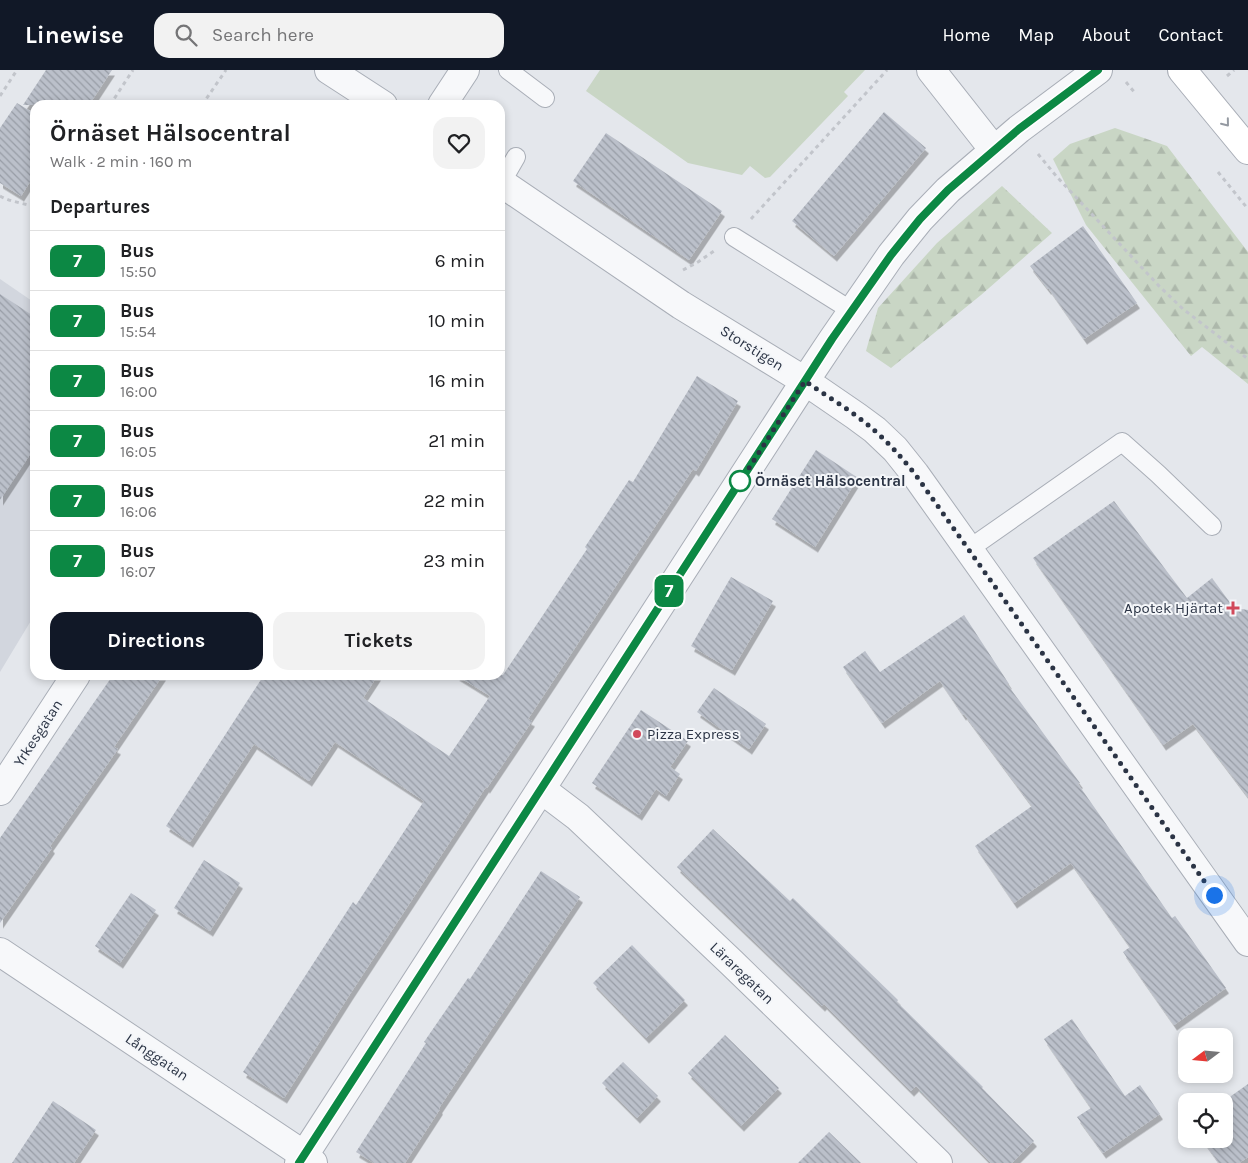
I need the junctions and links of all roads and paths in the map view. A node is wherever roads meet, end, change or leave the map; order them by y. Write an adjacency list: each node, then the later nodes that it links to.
1 (17, 70): 11 (path)
2 (133, 70): 13 (path)
3 (226, 70): 14 (path)
4 (329, 70): 15 (street)
5 (465, 70): 16 (street)
6 (508, 70): 12 (lane)
7 (887, 70): 27 (path)
8 (931, 70): 18 (street)
9 (1098, 70): 17 (street)
10 (1182, 70): 19 (main road, one-way to 19)
11 (0, 96)
12 (545, 98)
13 (113, 100)
14 (205, 100)
15 (375, 100)
16 (445, 100)
17 (1019, 129): 18 (street); 30 (path)
18 (994, 150): 29 (street)
19 (1248, 150)
20 (516, 157): 22 (lane)
21 (1218, 172): 26 (path)
22 (505, 175)
23 (505, 186): 31 (street, Storstigen)
24 (0, 196): 25 (path)
25 (30, 206)
26 (1248, 209)
27 (734, 237): 28 (path); 29 (lane)
28 (682, 270)
29 (852, 311): 31 (street)
30 (1247, 356)
31 (805, 381): 33 (street, Storstigen); 35 (street)
32 (1212, 526): 33 (lane)
33 (968, 549): 37 (street, Storstigen)
34 (73, 680): 36 (street, Yrkesgatan)
35 (541, 789): 39 (street); 40 (street, Läraregatan)
36 (0, 790)
37 (1248, 942)
38 (0, 952): 39 (street, Långgatan)
39 (306, 1160)
40 (938, 1163)

